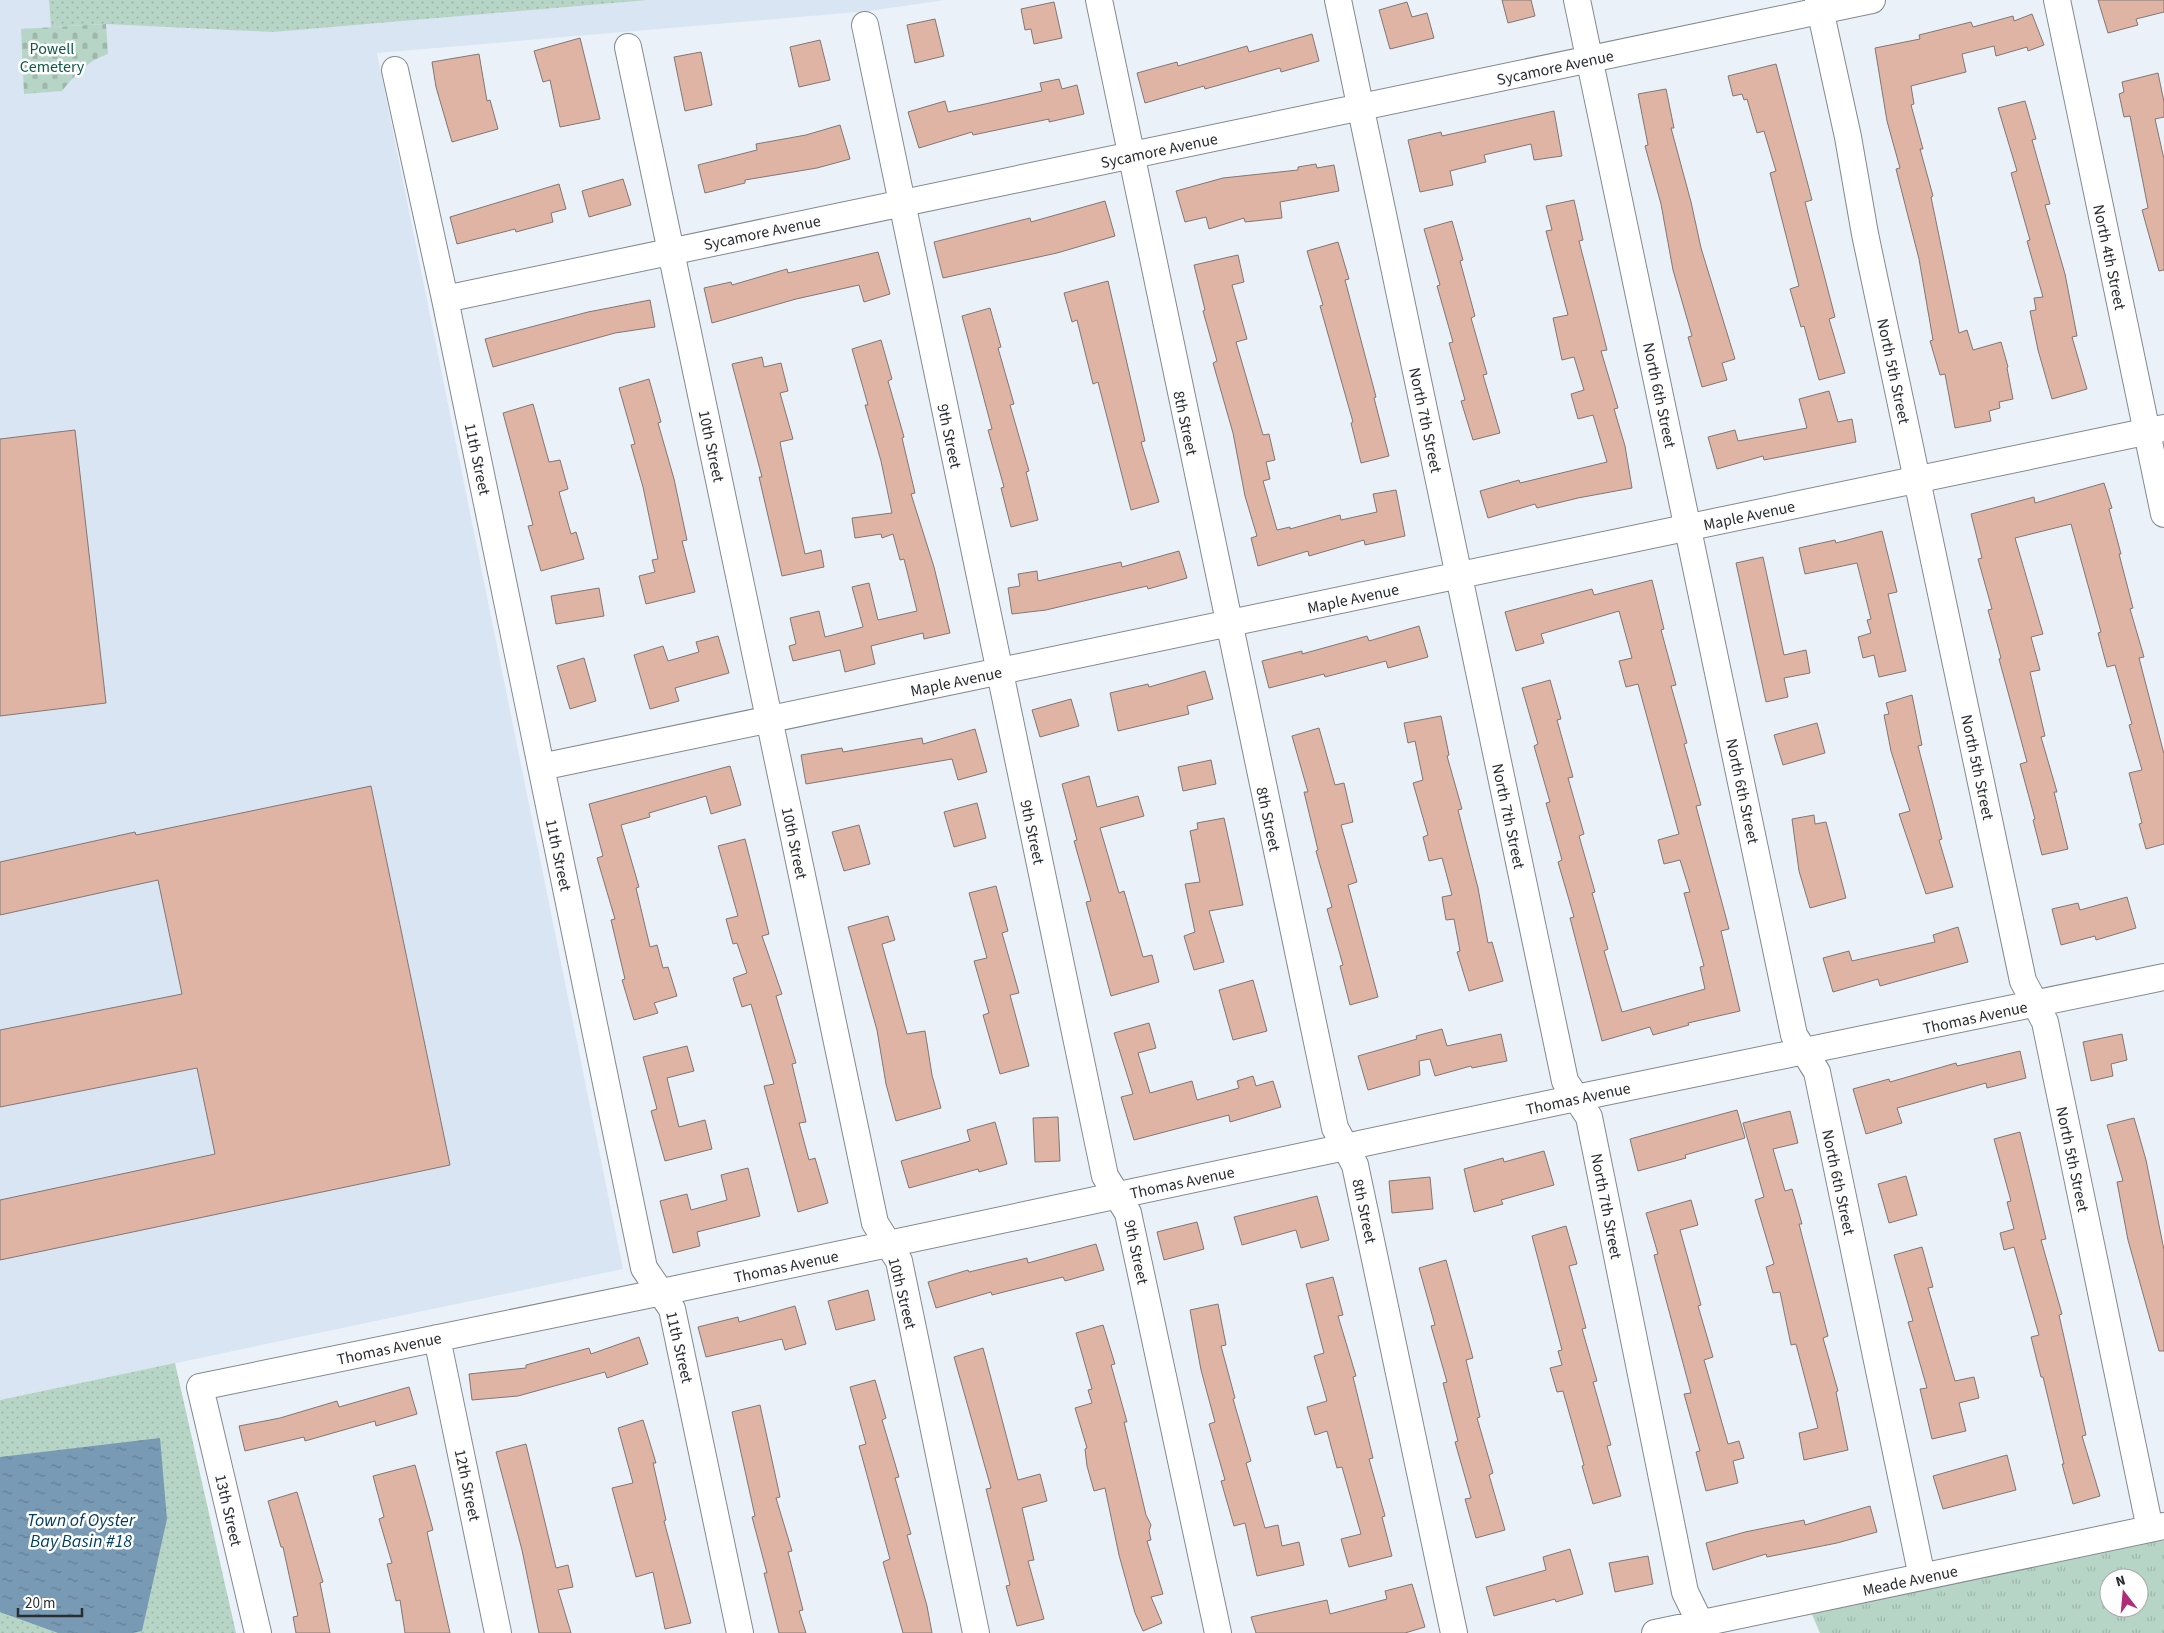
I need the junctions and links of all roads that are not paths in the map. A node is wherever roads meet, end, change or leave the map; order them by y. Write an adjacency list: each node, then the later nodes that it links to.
1 (1098, 0): 12 (street, 8th Street)
2 (1338, 0): 11 (street, North 7th Street)
3 (1577, 0): 9 (street, North 6th Street)
4 (1872, 0): 6 (street, Sycamore Avenue)
5 (2057, 0): 16 (street, North 4th Street)
6 (1819, 6): 9 (street, Sycamore Avenue); 17 (street, North 5th Street)
7 (865, 25): 13 (street, 9th Street)
8 (628, 47): 14 (street, 10th Street)
9 (1590, 60): 11 (street, Sycamore Avenue); 19 (street, North 6th Street)
10 (395, 70): 15 (street, 11th Street)
11 (1360, 108): 12 (street, Sycamore Avenue); 20 (street, North 7th Street)
12 (1130, 156): 13 (street, Sycamore Avenue); 21 (street, 8th Street)
13 (901, 203): 14 (street, Sycamore Avenue); 22 (street, 9th Street)
14 (671, 252): 15 (street, Sycamore Avenue); 23 (street, 10th Street)
15 (445, 299): 24 (street, 11th Street)
16 (2155, 430): 17 (street, Maple Avenue); 18 (street, North 4th Street)
17 (1918, 481): 19 (street, Maple Avenue); 26 (street, North 5th Street)
18 (2164, 514)
19 (1688, 528): 20 (street, Maple Avenue); 27 (street, North 6th Street)
20 (1458, 576): 21 (street, Maple Avenue); 28 (street, North 7th Street)
21 (1228, 624): 22 (street, Maple Avenue); 29 (street, 8th Street)
22 (1000, 672): 23 (street, Maple Avenue); 30 (street, 9th Street)
23 (769, 720): 24 (street, Maple Avenue); 31 (street, 10th Street)
24 (541, 767): 32 (street, 11th Street)
25 (2164, 977): 26 (street, Thomas Avenue)
26 (2036, 1004): 27 (street, Thomas Avenue); 35 (street, North 5th Street)
27 (1804, 1052): 28 (street, Thomas Avenue); 36 (street, North 6th Street)
28 (1576, 1098): 29 (street, Thomas Avenue); 37 (street, North 7th Street)
29 (1346, 1148): 30 (street, Thomas Avenue); 43 (street, 8th Street)
30 (1117, 1196): 31 (street, Thomas Avenue); 42 (street, 9th Street)
31 (889, 1244): 32 (street, Thomas Avenue); 41 (street, 10th Street)
32 (662, 1292): 33 (street, Thomas Avenue); 40 (street, 11th Street)
33 (437, 1338): 34 (street, Thomas Avenue); 39 (street, 12th Street)
34 (200, 1387): 38 (street, 13th Street)
35 (2157, 1528): 36 (street, Meade Avenue)
36 (1922, 1577): 37 (street, Meade Avenue)
37 (1703, 1628): 44 (street, Meade Avenue)
38 (258, 1633)
39 (498, 1633)
40 (740, 1633)
41 (976, 1633)
42 (1218, 1633)
43 (1454, 1633)
44 (1655, 1633)

